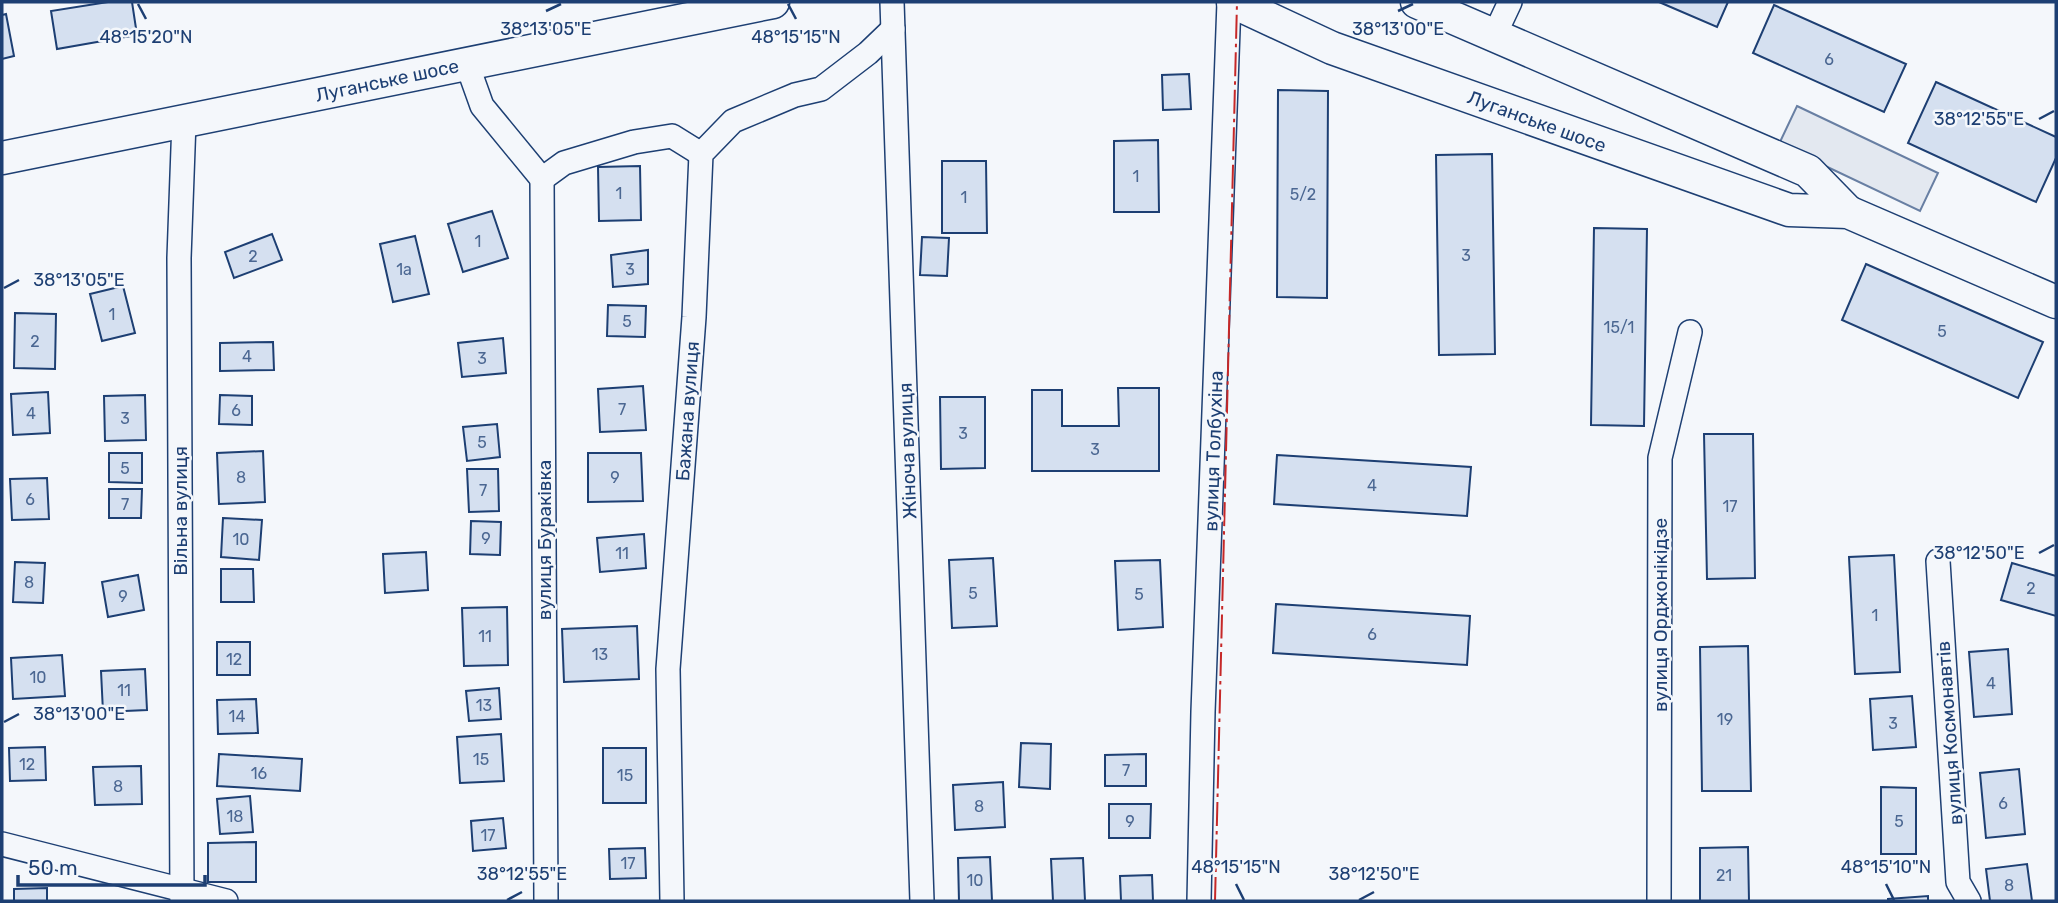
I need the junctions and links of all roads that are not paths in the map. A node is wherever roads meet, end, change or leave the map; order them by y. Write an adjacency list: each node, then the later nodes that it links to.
1 (773, 2): 8 (main road, Луганське шосе)
2 (892, 2): 6 (street, Жіноча вулиця)
3 (1231, 2): 13 (main road, Луганське шосе); 23 (street, вулиця Толбухіна)
4 (1417, 2): 7 (main road, Луганське шосе)
5 (1510, 2): 7 (street)
6 (893, 29): 10 (street); 22 (street, Жіноча вулиця)
7 (1495, 34): 13 (main road, Луганське шосе)
8 (467, 64): 9 (main road, Луганське шосе); 12 (street)
9 (184, 121): 11 (main road, Луганське шосе); 18 (street, Вільна вулиця)
10 (701, 154): 12 (street); 21 (street, Бажана вулиця)
11 (2, 158)
12 (542, 179): 20 (street, вулиця Бураківка)
13 (1848, 212): 14 (main road, Луганське шосе)
14 (2056, 302)
15 (1690, 332): 24 (street, вулиця Орджонікідзе)
16 (1938, 561): 25 (street, вулиця Космонавтів)
17 (2, 844): 18 (street)
18 (182, 896): 19 (street)
19 (226, 901)
20 (547, 901)
21 (672, 901)
22 (922, 901)
23 (1199, 901)
24 (1659, 901)
25 (1969, 901)

